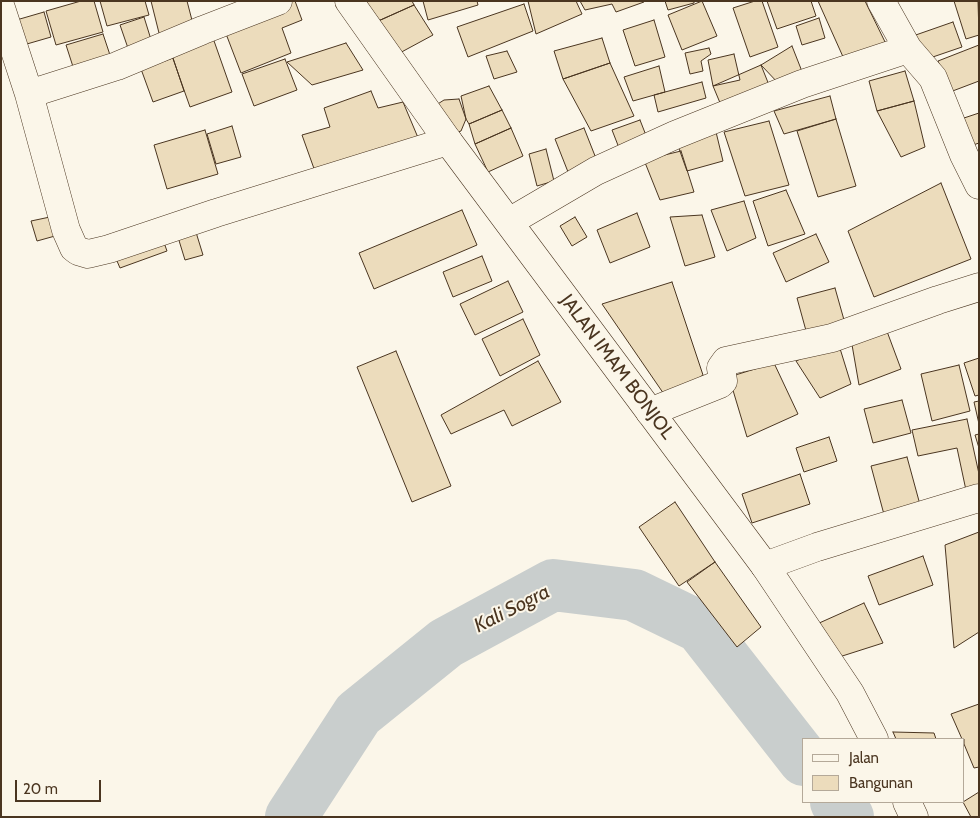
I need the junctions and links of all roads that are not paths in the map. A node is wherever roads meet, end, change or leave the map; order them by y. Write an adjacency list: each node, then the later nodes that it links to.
1 (278, 1): 6 (street)
2 (349, 1): 7 (street, JALAN IMAM BONJOL)
3 (881, 1): 5 (street)
4 (1, 8): 6 (street)
5 (908, 49): 8 (street); 9 (street)
6 (29, 94): 7 (street)
7 (448, 141): 9 (street, JALAN IMAM BONJOL)
8 (979, 185)
9 (509, 222): 11 (street, JALAN IMAM BONJOL)
10 (979, 287): 11 (street)
11 (650, 412): 13 (street, JALAN IMAM BONJOL)
12 (979, 498): 13 (street)
13 (765, 566): 14 (street, JALAN IMAM BONJOL)
14 (873, 738)
15 (907, 803): 16 (street)
16 (914, 817)

